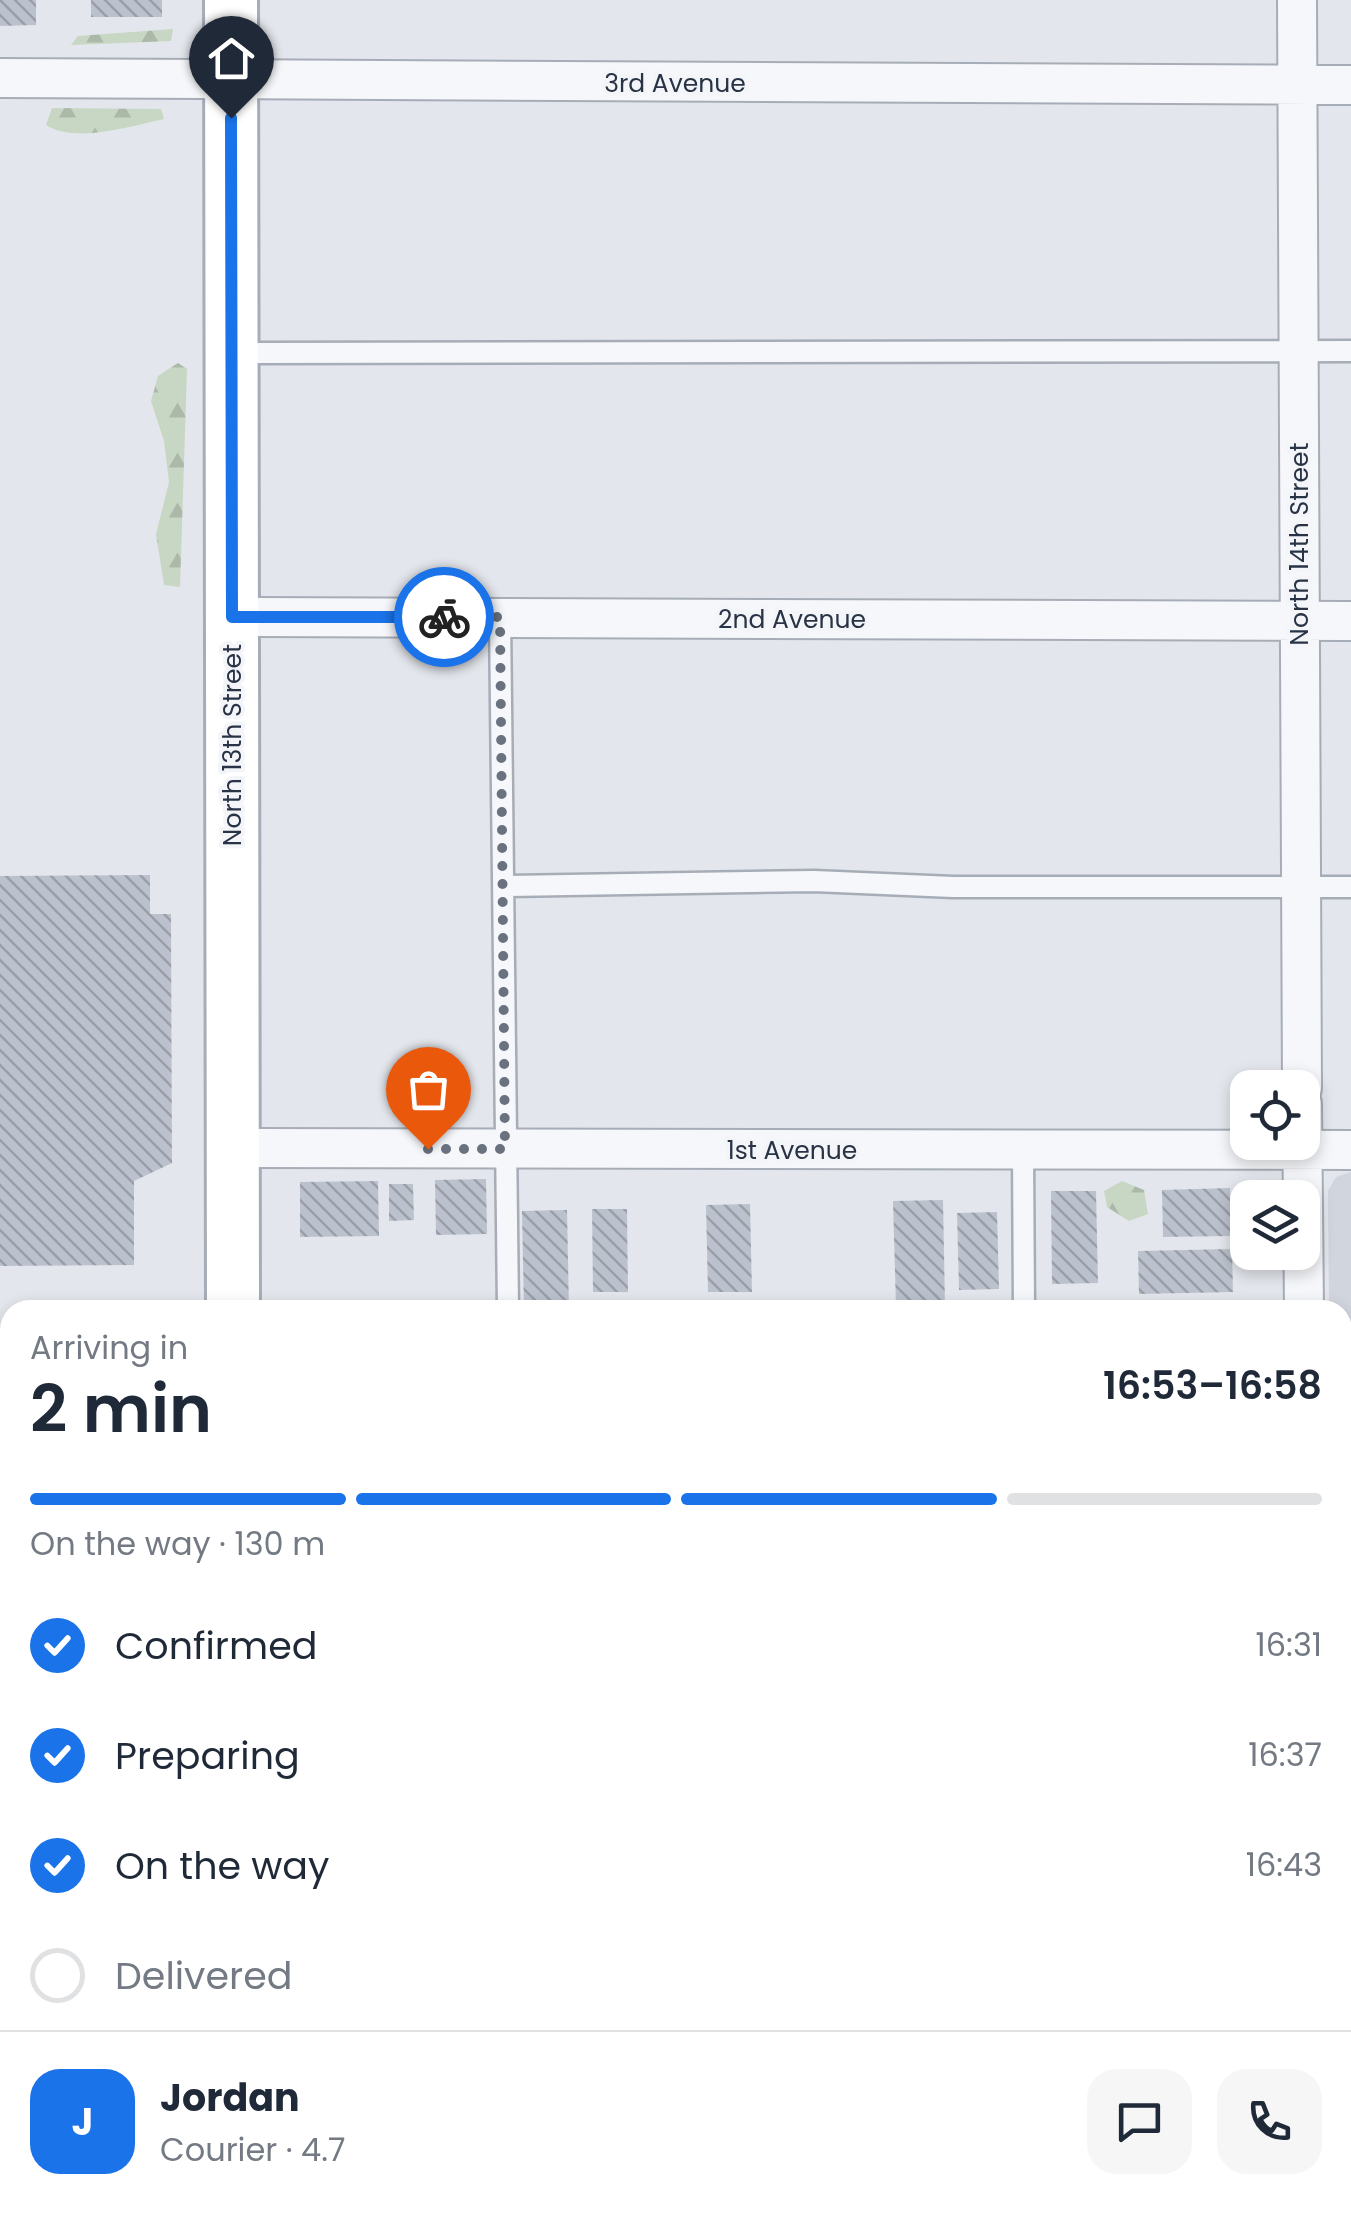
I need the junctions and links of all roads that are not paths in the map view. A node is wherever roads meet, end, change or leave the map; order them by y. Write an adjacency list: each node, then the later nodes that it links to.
1 (230, 0): 4 (main road, North 13th Street)
2 (1297, 0): 5 (street, North 14th Street)
3 (0, 78): 4 (street, 3rd Avenue)
4 (231, 80): 5 (street, 3rd Avenue); 8 (main road, North 13th Street)
5 (1297, 85): 6 (street, 3rd Avenue); 7 (street, North 14th Street)
6 (1351, 85)
7 (1298, 351): 8 (lane); 9 (lane); 12 (street, North 14th Street)
8 (232, 352): 10 (main road, North 13th Street)
9 (1351, 352)
10 (232, 617): 11 (street, 2nd Avenue); 18 (main road, North 13th Street)
11 (500, 617): 12 (street, 2nd Avenue); 14 (lane)
12 (1299, 621): 13 (street, 2nd Avenue); 16 (street, North 14th Street)
13 (1351, 622)
14 (504, 886): 16 (lane); 19 (lane)
15 (1351, 887): 16 (lane)
16 (1300, 888): 17 (street, North 14th Street)
17 (1302, 1070)
18 (233, 1148): 19 (street, 1st Avenue); 25 (main road, North 13th Street)
19 (505, 1149): 23 (street, 1st Avenue); 26 (lane)
20 (1230, 1150): 23 (street, 1st Avenue)
21 (1320, 1150): 22 (street, 1st Avenue)
22 (1351, 1150)
23 (1023, 1151): 27 (lane)
24 (1303, 1160): 28 (street)
25 (234, 1300)
26 (508, 1300)
27 (1024, 1300)
28 (1304, 1300)

